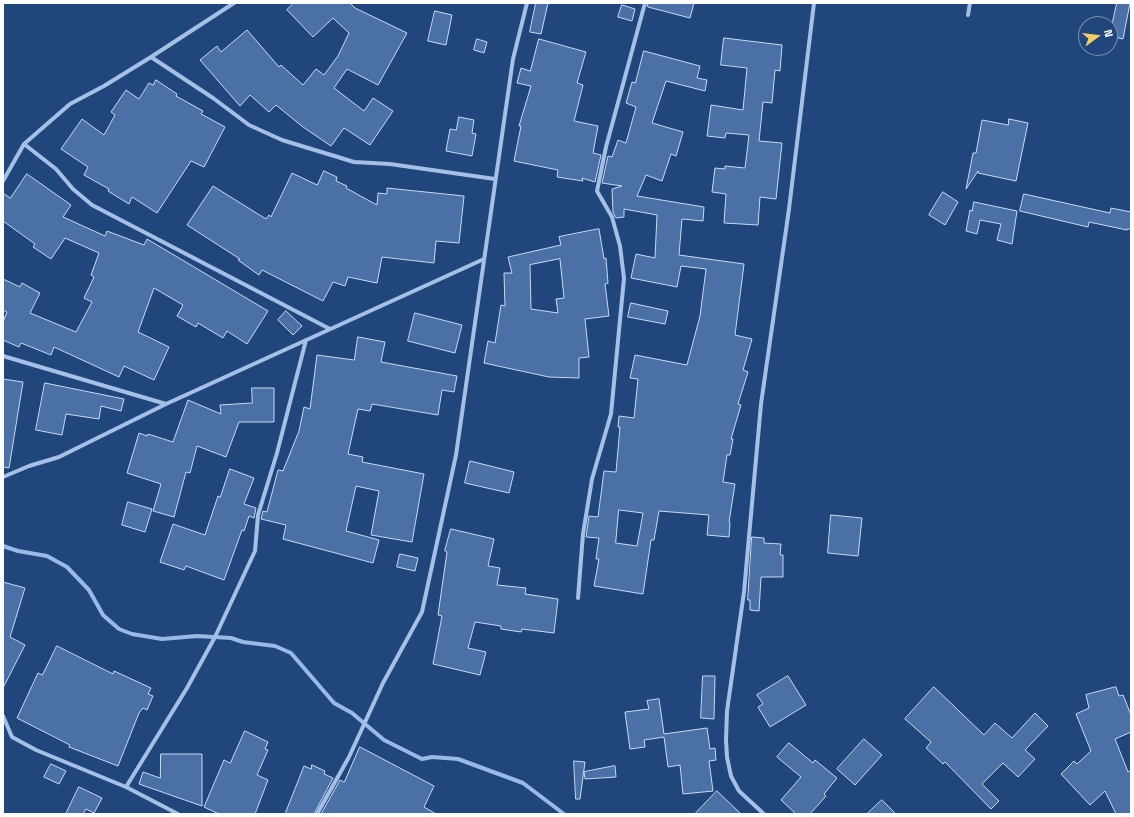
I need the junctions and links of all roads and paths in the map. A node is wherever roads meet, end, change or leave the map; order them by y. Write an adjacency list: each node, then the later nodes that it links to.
1 (234, 3): 7 (street)
2 (527, 3): 9 (street)
3 (645, 3): 17 (street)
4 (814, 3): 22 (street)
5 (970, 3): 6 (street)
6 (968, 15)
7 (151, 58): 8 (street); 9 (street)
8 (24, 144): 10 (street); 12 (street)
9 (496, 179): 11 (street)
10 (3, 181)
11 (484, 259): 12 (street); 21 (street)
12 (330, 329): 13 (street)
13 (306, 340): 15 (street); 19 (street)
14 (3, 356): 15 (street)
15 (166, 404): 16 (street)
16 (3, 477)
17 (578, 598)
18 (3, 716): 19 (street)
19 (126, 787): 20 (street)
20 (178, 814)
21 (317, 814)
22 (764, 814)

